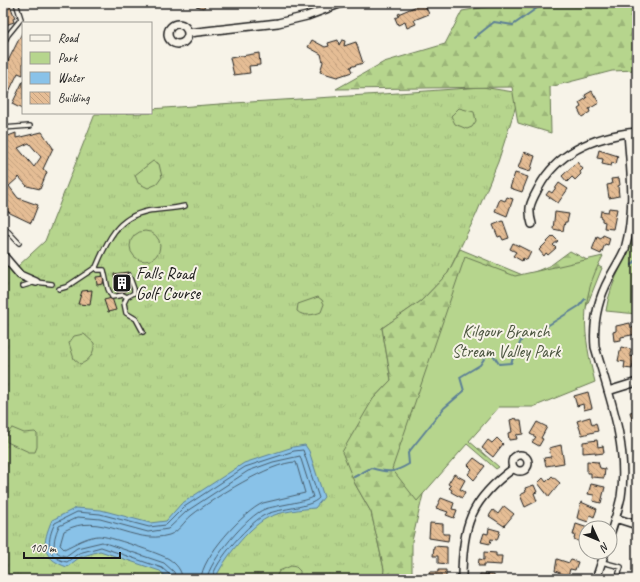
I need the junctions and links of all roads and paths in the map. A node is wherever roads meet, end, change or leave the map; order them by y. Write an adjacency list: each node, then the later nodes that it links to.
1 (16, 3): 4 (lane)
2 (342, 3): 3 (street)
3 (188, 33)
4 (3, 45)
5 (30, 126): 6 (lane)
6 (3, 128)
7 (637, 132): 8 (street)
8 (628, 133): 10 (street); 23 (street)
9 (185, 206): 14 (lane)
10 (532, 224)
11 (3, 226): 12 (lane)
12 (19, 244)
13 (3, 255): 16 (street)
14 (96, 267): 19 (lane); 20 (lane)
15 (129, 275): 20 (lane)
16 (36, 282): 17 (lane); 18 (lane)
17 (52, 284)
18 (22, 286)
19 (59, 289)
20 (127, 297): 21 (lane)
21 (143, 332)
22 (637, 382): 23 (street)
23 (608, 391): 25 (street)
24 (514, 468): 28 (street)
25 (615, 518): 26 (street)
26 (637, 525)
27 (602, 562): 29 (street); 30 (lane)
28 (462, 579)
29 (596, 579)
30 (617, 579)

